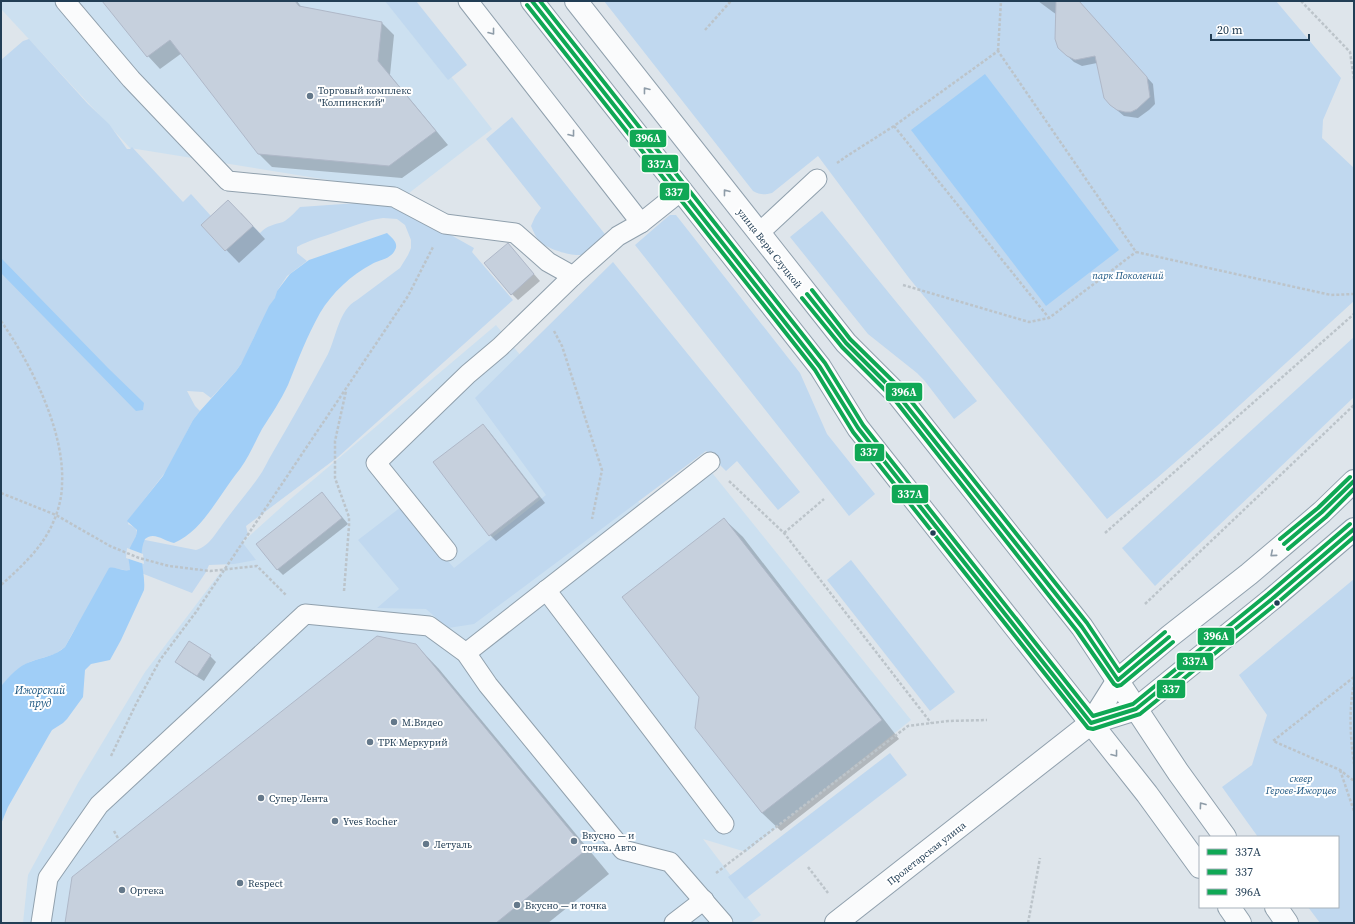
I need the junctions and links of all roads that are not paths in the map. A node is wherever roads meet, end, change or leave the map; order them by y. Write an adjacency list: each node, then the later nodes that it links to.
1 (65, 1): 9 (lane)
2 (468, 1): 7 (lane, one-way to 7)
3 (532, 1): 6 (street)
4 (576, 1): 8 (street, улица Веры Слуцкой, one-way to 4)
5 (818, 179): 8 (lane)
6 (681, 191): 7 (lane); 18 (street)
7 (641, 223): 9 (lane)
8 (759, 233): 16 (street, улица Веры Слуцкой)
9 (573, 276): 13 (lane)
10 (710, 462): 14 (lane)
11 (1354, 481): 16 (street, Пролетарская улица, one-way to 16)
12 (1354, 529): 17 (street, Пролетарская улица)
13 (447, 551)
14 (546, 590): 15 (lane); 19 (lane)
15 (466, 653): 22 (lane); 26 (lane)
16 (1118, 680): 17 (street, улица Веры Слуцкой); 18 (street, Пролетарская улица)
17 (1136, 709): 18 (street, Пролетарская улица); 20 (street, улица Веры Слуцкой, one-way to 17)
18 (1091, 723): 21 (street, one-way to 21); 25 (street, Пролетарская улица)
19 (724, 824)
20 (1224, 836)
21 (1199, 866)
22 (699, 894): 27 (lane); 28 (lane)
23 (1230, 908): 29 (street)
24 (1277, 908): 30 (street)
25 (841, 919)
26 (42, 923)
27 (674, 923)
28 (723, 923)
29 (1240, 923)
30 (1288, 923)

